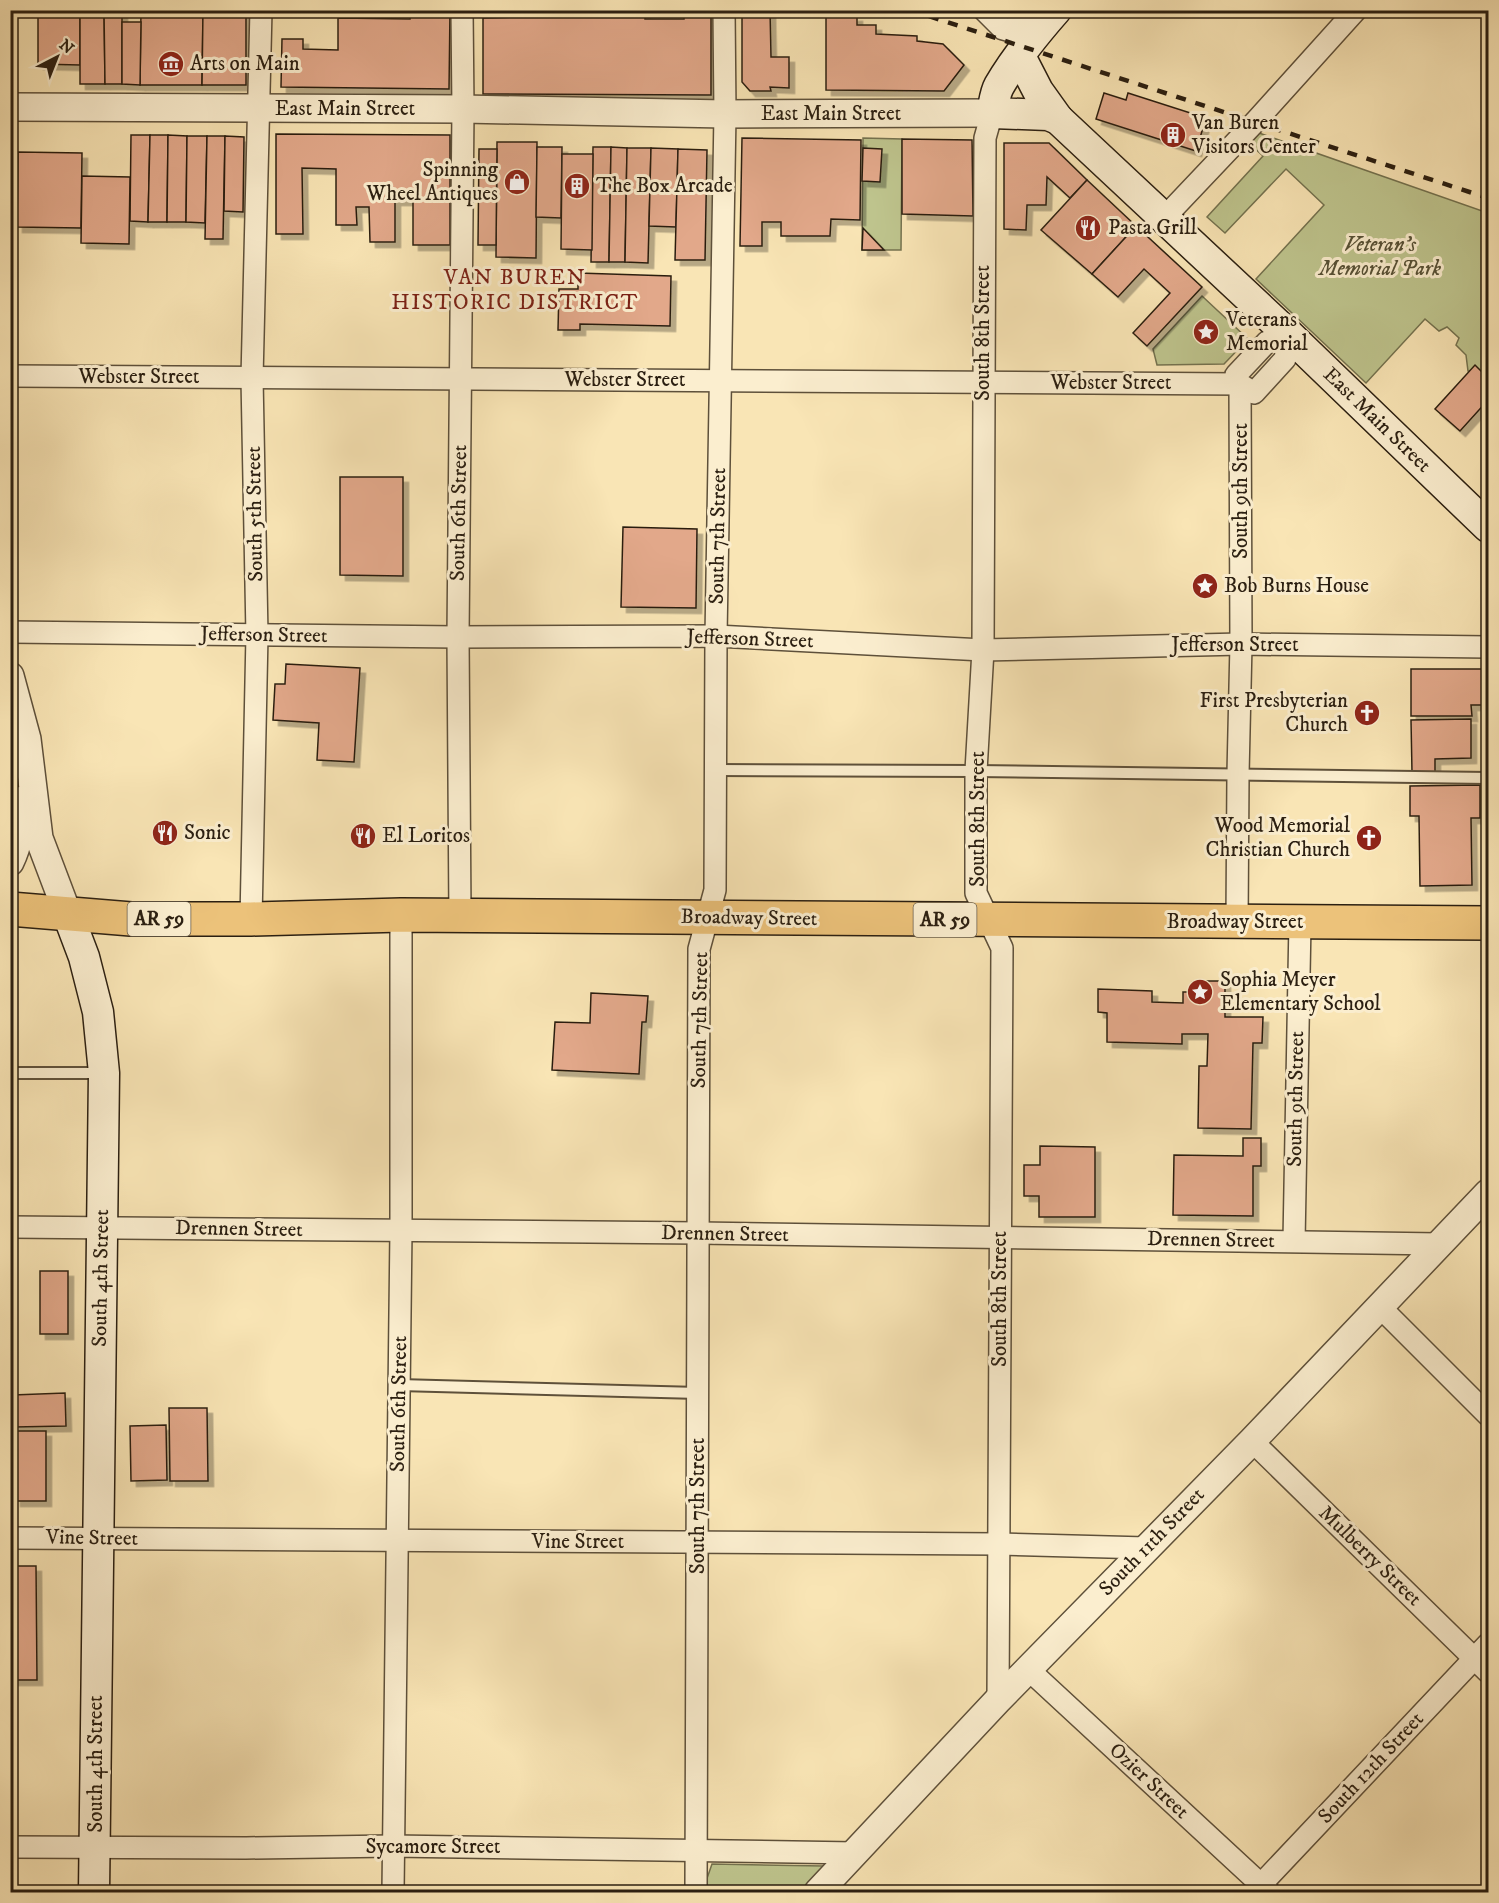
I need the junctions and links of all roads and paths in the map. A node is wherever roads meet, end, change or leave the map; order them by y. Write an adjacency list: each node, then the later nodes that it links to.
1 (261, 10): 10 (street, South 5th Street)
2 (462, 10): 11 (street, South 6th Street)
3 (724, 10): 13 (street, South 7th Street)
4 (984, 10): 8 (street)
5 (1014, 10): 8 (street)
6 (1056, 10): 8 (main road)
7 (1356, 10): 15 (street)
8 (1026, 47): 12 (main road); 14 (main road)
9 (10, 107): 10 (street, East Main Street)
10 (260, 108): 11 (street, East Main Street); 18 (street, South 5th Street)
11 (463, 109): 13 (street, East Main Street); 19 (street, South 6th Street)
12 (992, 113): 13 (street, East Main Street); 14 (main road, East Main Street); 21 (street, South 8th Street)
13 (725, 114): 20 (street, South 7th Street)
14 (1058, 119): 15 (main road, East Main Street)
15 (1164, 218): 16 (main road, East Main Street)
16 (1289, 335): 22 (street); 23 (main road, East Main Street)
17 (10, 376): 18 (street, Webster Street)
18 (252, 378): 19 (street, Webster Street); 25 (street, South 5th Street)
19 (460, 379): 20 (street, Webster Street); 27 (street, South 6th Street)
20 (721, 381): 21 (street, Webster Street); 26 (street, South 7th Street)
21 (983, 382): 22 (street, Webster Street); 30 (street, South 8th Street)
22 (1240, 384): 28 (street, South 9th Street)
23 (1488, 527)
24 (10, 633): 25 (street, Jefferson Street)
25 (257, 635): 27 (street, Jefferson Street); 43 (street, South 5th Street)
26 (716, 636): 27 (street, Jefferson Street); 30 (street, Jefferson Street); 33 (street, South 7th Street)
27 (458, 637): 41 (street, South 6th Street)
28 (1241, 644): 29 (street, Jefferson Street); 30 (street, Jefferson Street); 35 (street, South 9th Street)
29 (1488, 647)
30 (983, 650): 34 (street, South 8th Street)
31 (10, 676): 32 (street, South 4th Street)
32 (27, 739): 37 (street); 39 (street, South 4th Street)
33 (717, 770): 34 (lane); 42 (street, South 7th Street)
34 (976, 771): 35 (lane); 44 (street, South 8th Street)
35 (1238, 774): 36 (lane); 45 (street, South 9th Street)
36 (1488, 778)
37 (10, 862)
38 (10, 909): 39 (main road, Broadway Street)
39 (67, 912): 43 (main road, Broadway Street / AR 59); 49 (main road, South 4th Street)
40 (401, 915): 41 (main road, Broadway Street / AR 59); 43 (main road, Broadway Street / AR 59); 53 (street, South 6th Street)
41 (459, 916): 42 (main road, Broadway Street / AR 59)
42 (708, 918): 44 (main road, Broadway Street / AR 59); 54 (street, South 7th Street)
43 (251, 919)
44 (988, 920): 45 (main road, Broadway Street / AR 59); 55 (street, South 8th Street)
45 (1237, 922): 46 (main road, Broadway Street / AR 59)
46 (1300, 922): 47 (main road, Broadway Street / AR 59); 56 (street, South 9th Street)
47 (1488, 923)
48 (10, 1073): 49 (lane)
49 (104, 1073): 52 (main road, South 4th Street)
50 (1488, 1193): 57 (street, South 11th Street)
51 (10, 1227): 52 (street, Drennen Street)
52 (101, 1227): 53 (street, Drennen Street); 64 (main road, South 4th Street)
53 (401, 1230): 54 (street, Drennen Street); 59 (street, South 6th Street)
54 (699, 1233): 55 (street, Drennen Street); 60 (street, South 7th Street)
55 (1000, 1237): 56 (street, Drennen Street); 67 (street, South 8th Street)
56 (1294, 1241): 57 (street, Drennen Street)
57 (1439, 1244): 58 (street, South 11th Street)
58 (1379, 1306): 61 (street); 62 (street, South 11th Street)
59 (399, 1385): 60 (lane); 65 (street, South 6th Street)
60 (699, 1393): 66 (street, South 7th Street)
61 (1488, 1415)
62 (1252, 1441): 68 (street, South 11th Street); 69 (street, Mulberry Street)
63 (10, 1538): 64 (street, Vine Street)
64 (97, 1538): 65 (street, Vine Street); 72 (main road, South 4th Street)
65 (396, 1542): 66 (street, Vine Street); 73 (street, South 6th Street)
66 (698, 1543): 67 (street, Vine Street); 75 (street, South 7th Street)
67 (999, 1544): 68 (street, Vine Street); 71 (street, South 8th Street)
68 (1146, 1548): 70 (street, South 11th Street)
69 (1484, 1658): 77 (street, South 12th Street)
70 (1029, 1670): 71 (street, South 11th Street); 77 (street, Ozier Street)
71 (998, 1700): 76 (street, South 11th Street)
72 (96, 1846): 73 (street, Sycamore Street); 74 (street, Sycamore Street); 78 (main road, South 4th Street)
73 (393, 1846): 75 (street, Sycamore Street); 79 (street, South 6th Street)
74 (10, 1847)
75 (695, 1850): 76 (street, Sycamore Street); 80 (street, South 7th Street)
76 (855, 1853): 81 (street, South 11th Street)
77 (1261, 1890)
78 (94, 1893)
79 (393, 1893)
80 (696, 1893)
81 (818, 1893)

